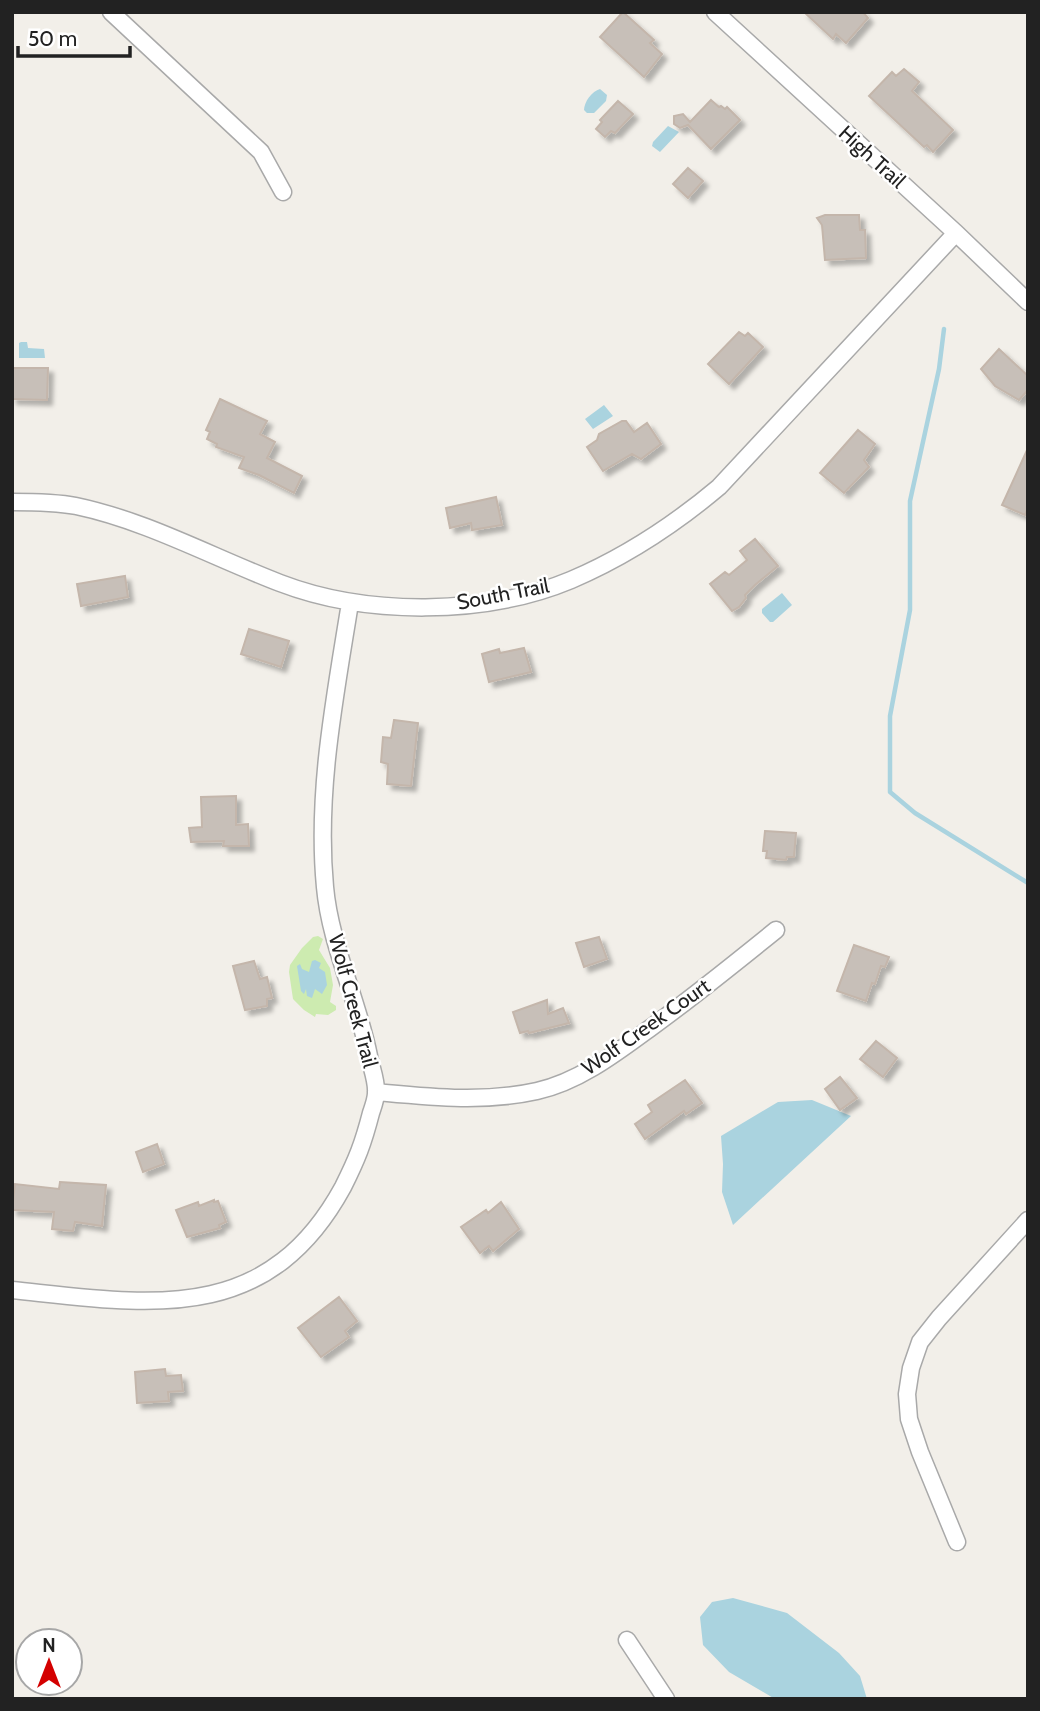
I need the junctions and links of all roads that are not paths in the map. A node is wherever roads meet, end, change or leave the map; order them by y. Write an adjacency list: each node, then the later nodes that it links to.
1 (111, 12): 3 (street)
2 (715, 12): 4 (street, High Trail)
3 (283, 192)
4 (956, 233): 5 (street, High Trail); 7 (street, South Trail)
5 (1028, 302)
6 (12, 502): 7 (street, South Trail)
7 (350, 603): 9 (street, Wolf Creek Trail)
8 (776, 930): 9 (street, Wolf Creek Court)
9 (376, 1092): 11 (street, Wolf Creek Trail)
10 (1028, 1220): 12 (street)
11 (12, 1290)
12 (957, 1542)
13 (627, 1640): 14 (street)
14 (666, 1699)

